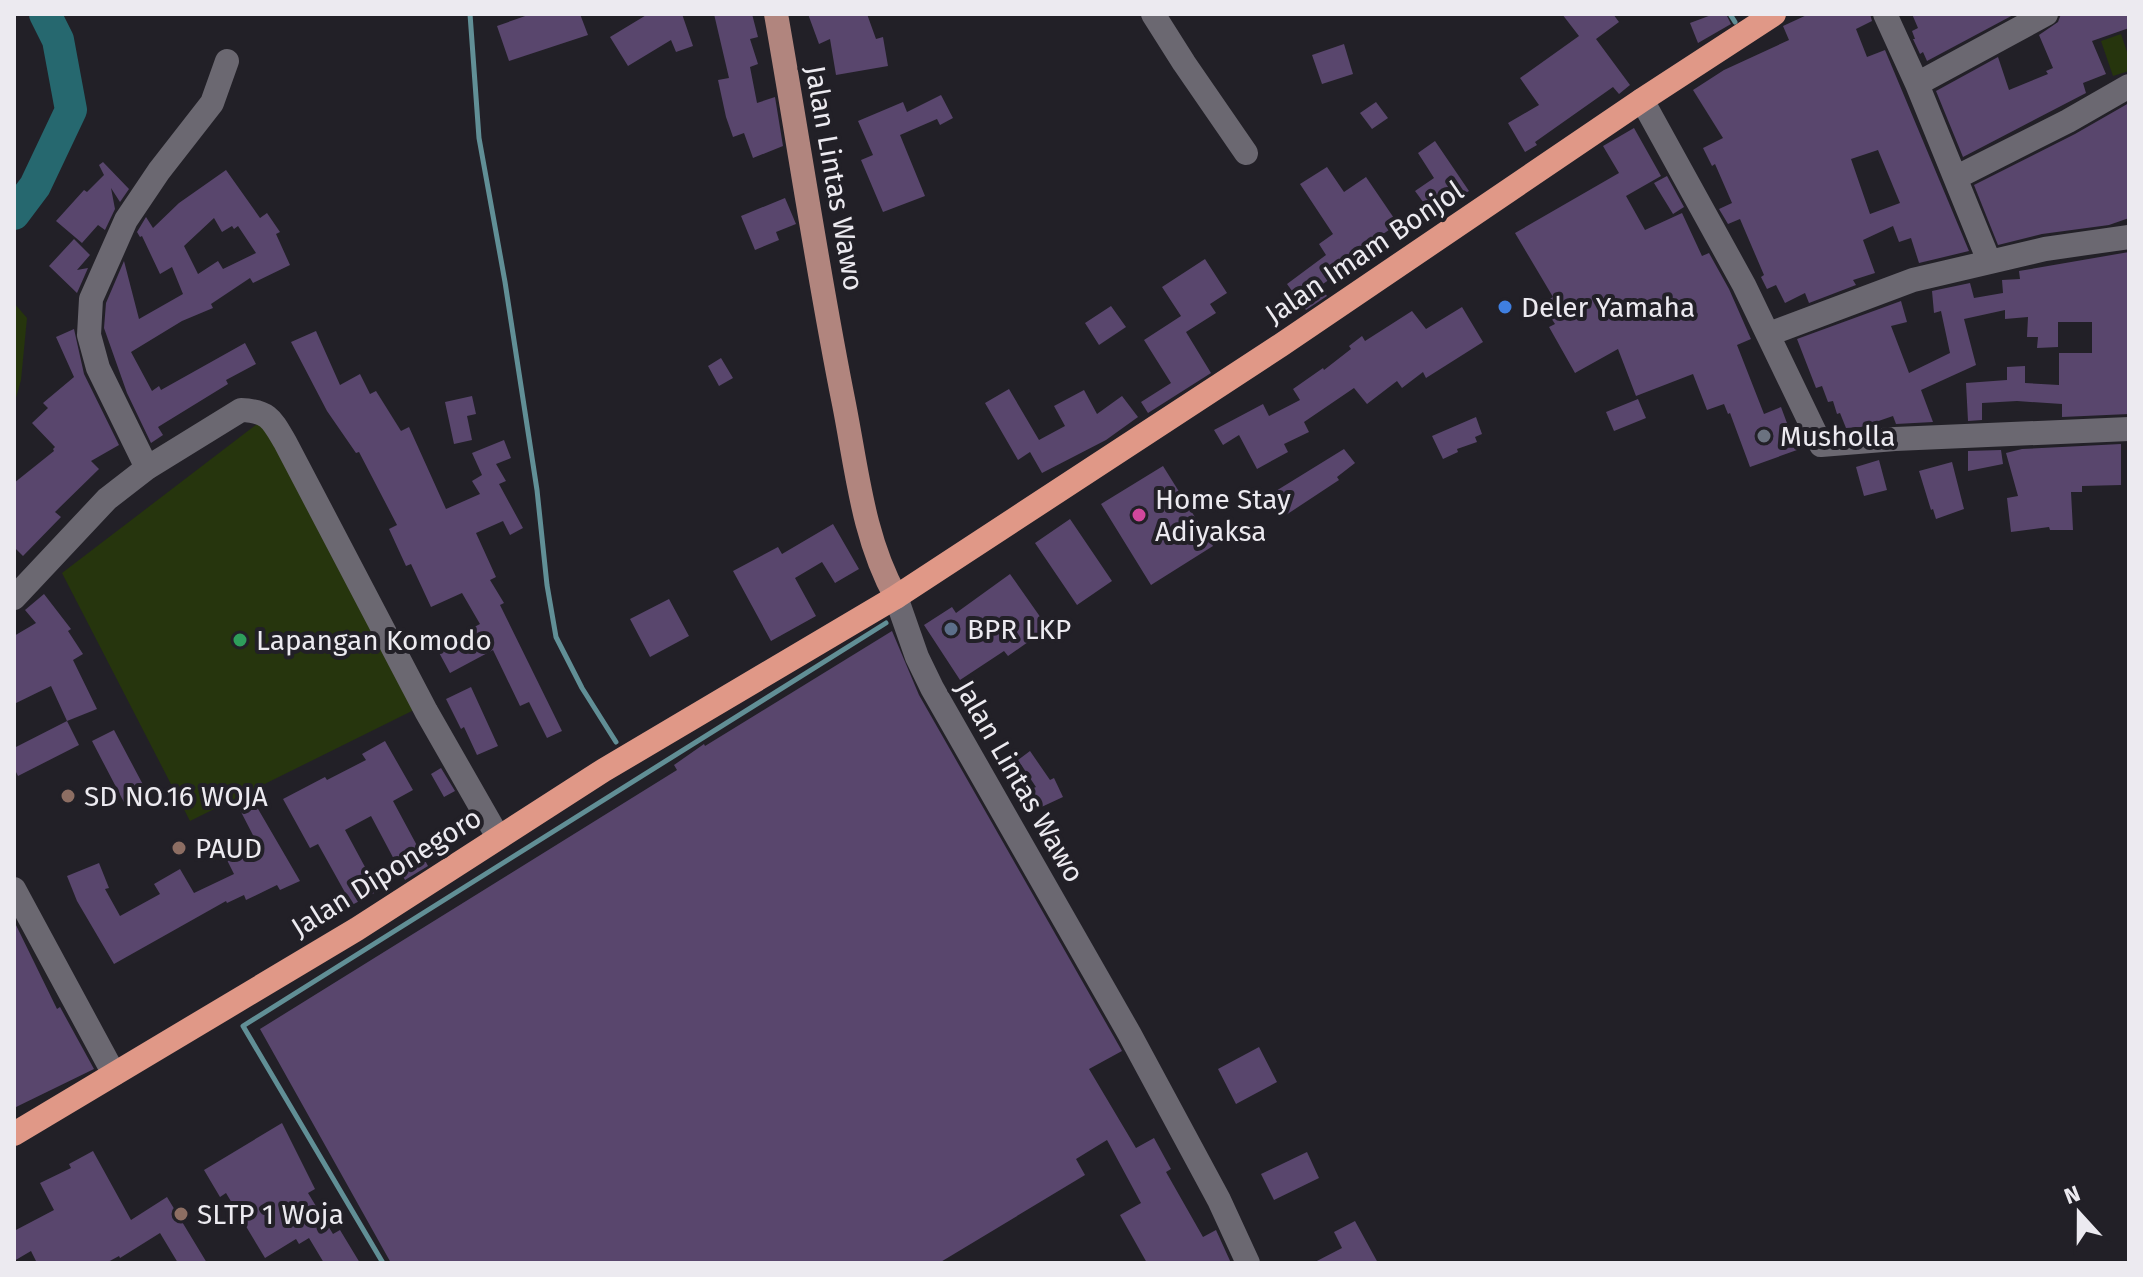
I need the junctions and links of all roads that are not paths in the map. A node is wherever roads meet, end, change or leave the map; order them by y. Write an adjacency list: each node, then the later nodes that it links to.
1 (776, 14): 17 (main road, Jalan Lintas Wawo)
2 (1153, 14): 10 (street)
3 (1774, 14): 9 (highway, Jalan Imam Bonjol)
4 (1885, 14): 7 (street)
5 (2046, 14): 7 (street)
6 (227, 61): 16 (street)
7 (1917, 84): 11 (street)
8 (2129, 86): 11 (street)
9 (1642, 100): 14 (street); 17 (highway, Jalan Imam Bonjol)
10 (1246, 153)
11 (1957, 177): 13 (street)
12 (2129, 237): 13 (street)
13 (1989, 261): 14 (street)
14 (1769, 334): 15 (street)
15 (2129, 429)
16 (147, 468): 18 (street); 19 (street)
17 (896, 597): 19 (highway, Jalan Diponegoro); 23 (street, Jalan Lintas Wawo)
18 (14, 598)
19 (498, 837): 21 (highway, Jalan Diponegoro)
20 (14, 890): 21 (street)
21 (114, 1074): 22 (highway, Jalan Diponegoro)
22 (16, 1127)
23 (1248, 1263)

